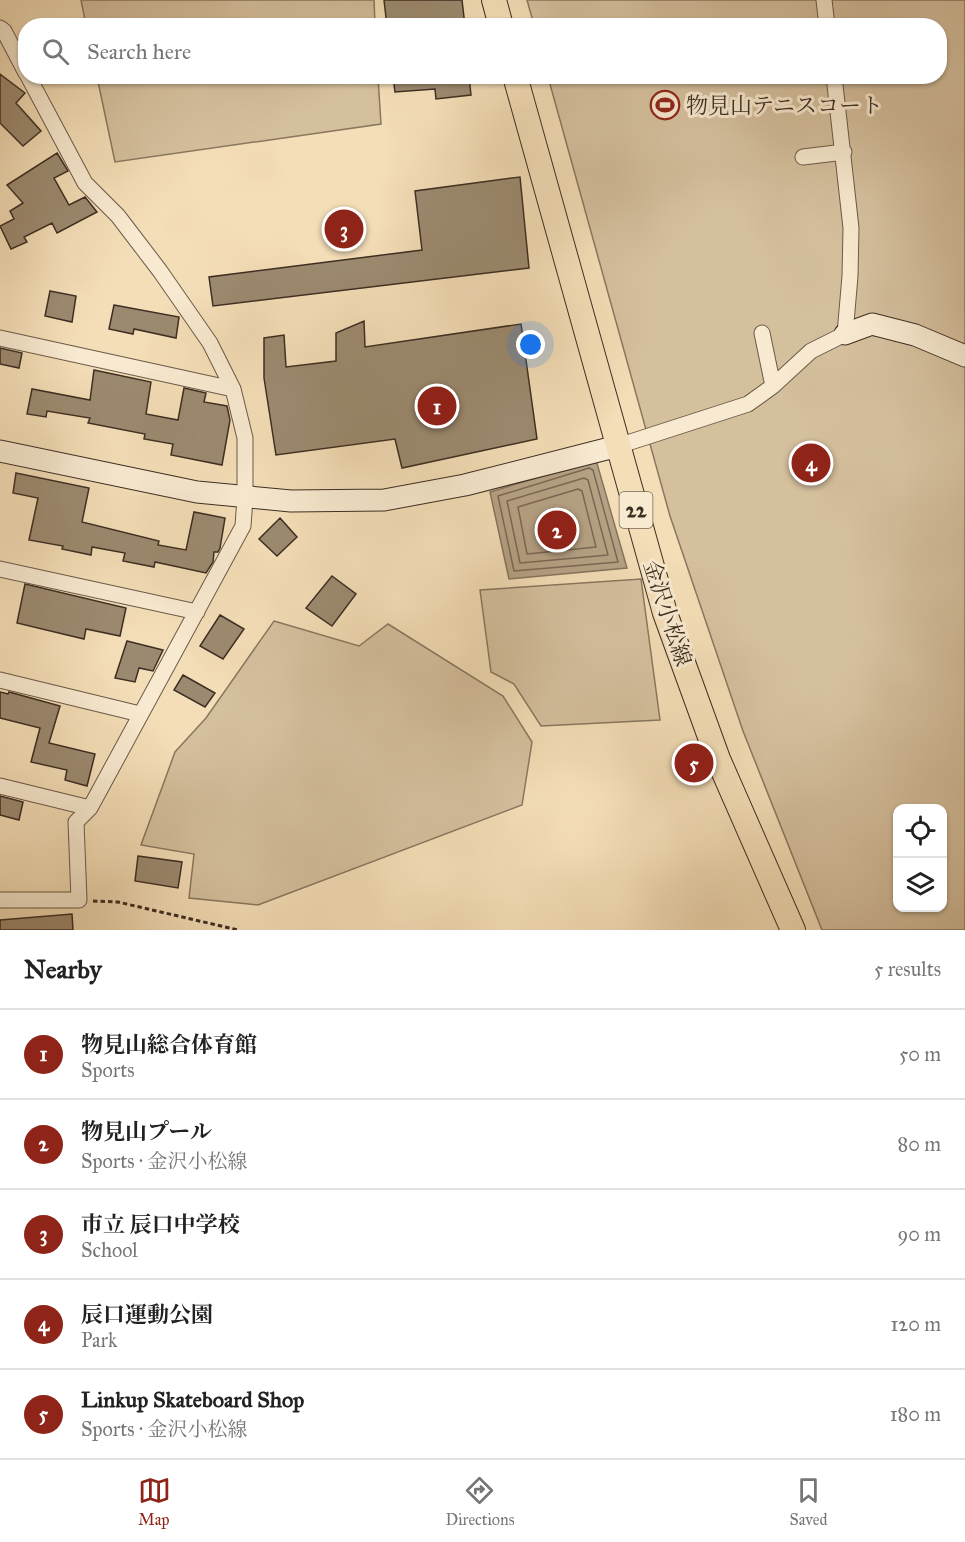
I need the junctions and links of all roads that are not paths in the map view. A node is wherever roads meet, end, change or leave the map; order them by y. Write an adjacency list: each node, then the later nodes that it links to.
1 (494, 0): 3 (main road)
2 (824, 0): 4 (street)
3 (499, 18)
4 (826, 18)
5 (0, 27): 6 (street)
6 (18, 58)
7 (32, 84): 17 (street)
8 (517, 84): 18 (main road, 金沢小松線 / 22)
9 (835, 84): 10 (street)
10 (843, 152): 11 (street); 13 (street)
11 (802, 157)
12 (762, 333): 16 (street)
13 (845, 334): 15 (street); 16 (street)
14 (0, 338): 17 (street)
15 (965, 356)
16 (773, 386): 18 (street)
17 (233, 389): 20 (street)
18 (618, 446): 20 (street); 28 (main road, 金沢小松線 / 22)
19 (0, 451): 20 (street)
20 (245, 498): 22 (street)
21 (0, 569): 22 (street)
22 (197, 612): 24 (street)
23 (0, 680): 24 (street)
24 (140, 714): 26 (street)
25 (0, 786): 26 (street)
26 (90, 808): 27 (street)
27 (0, 900)
28 (793, 930)

